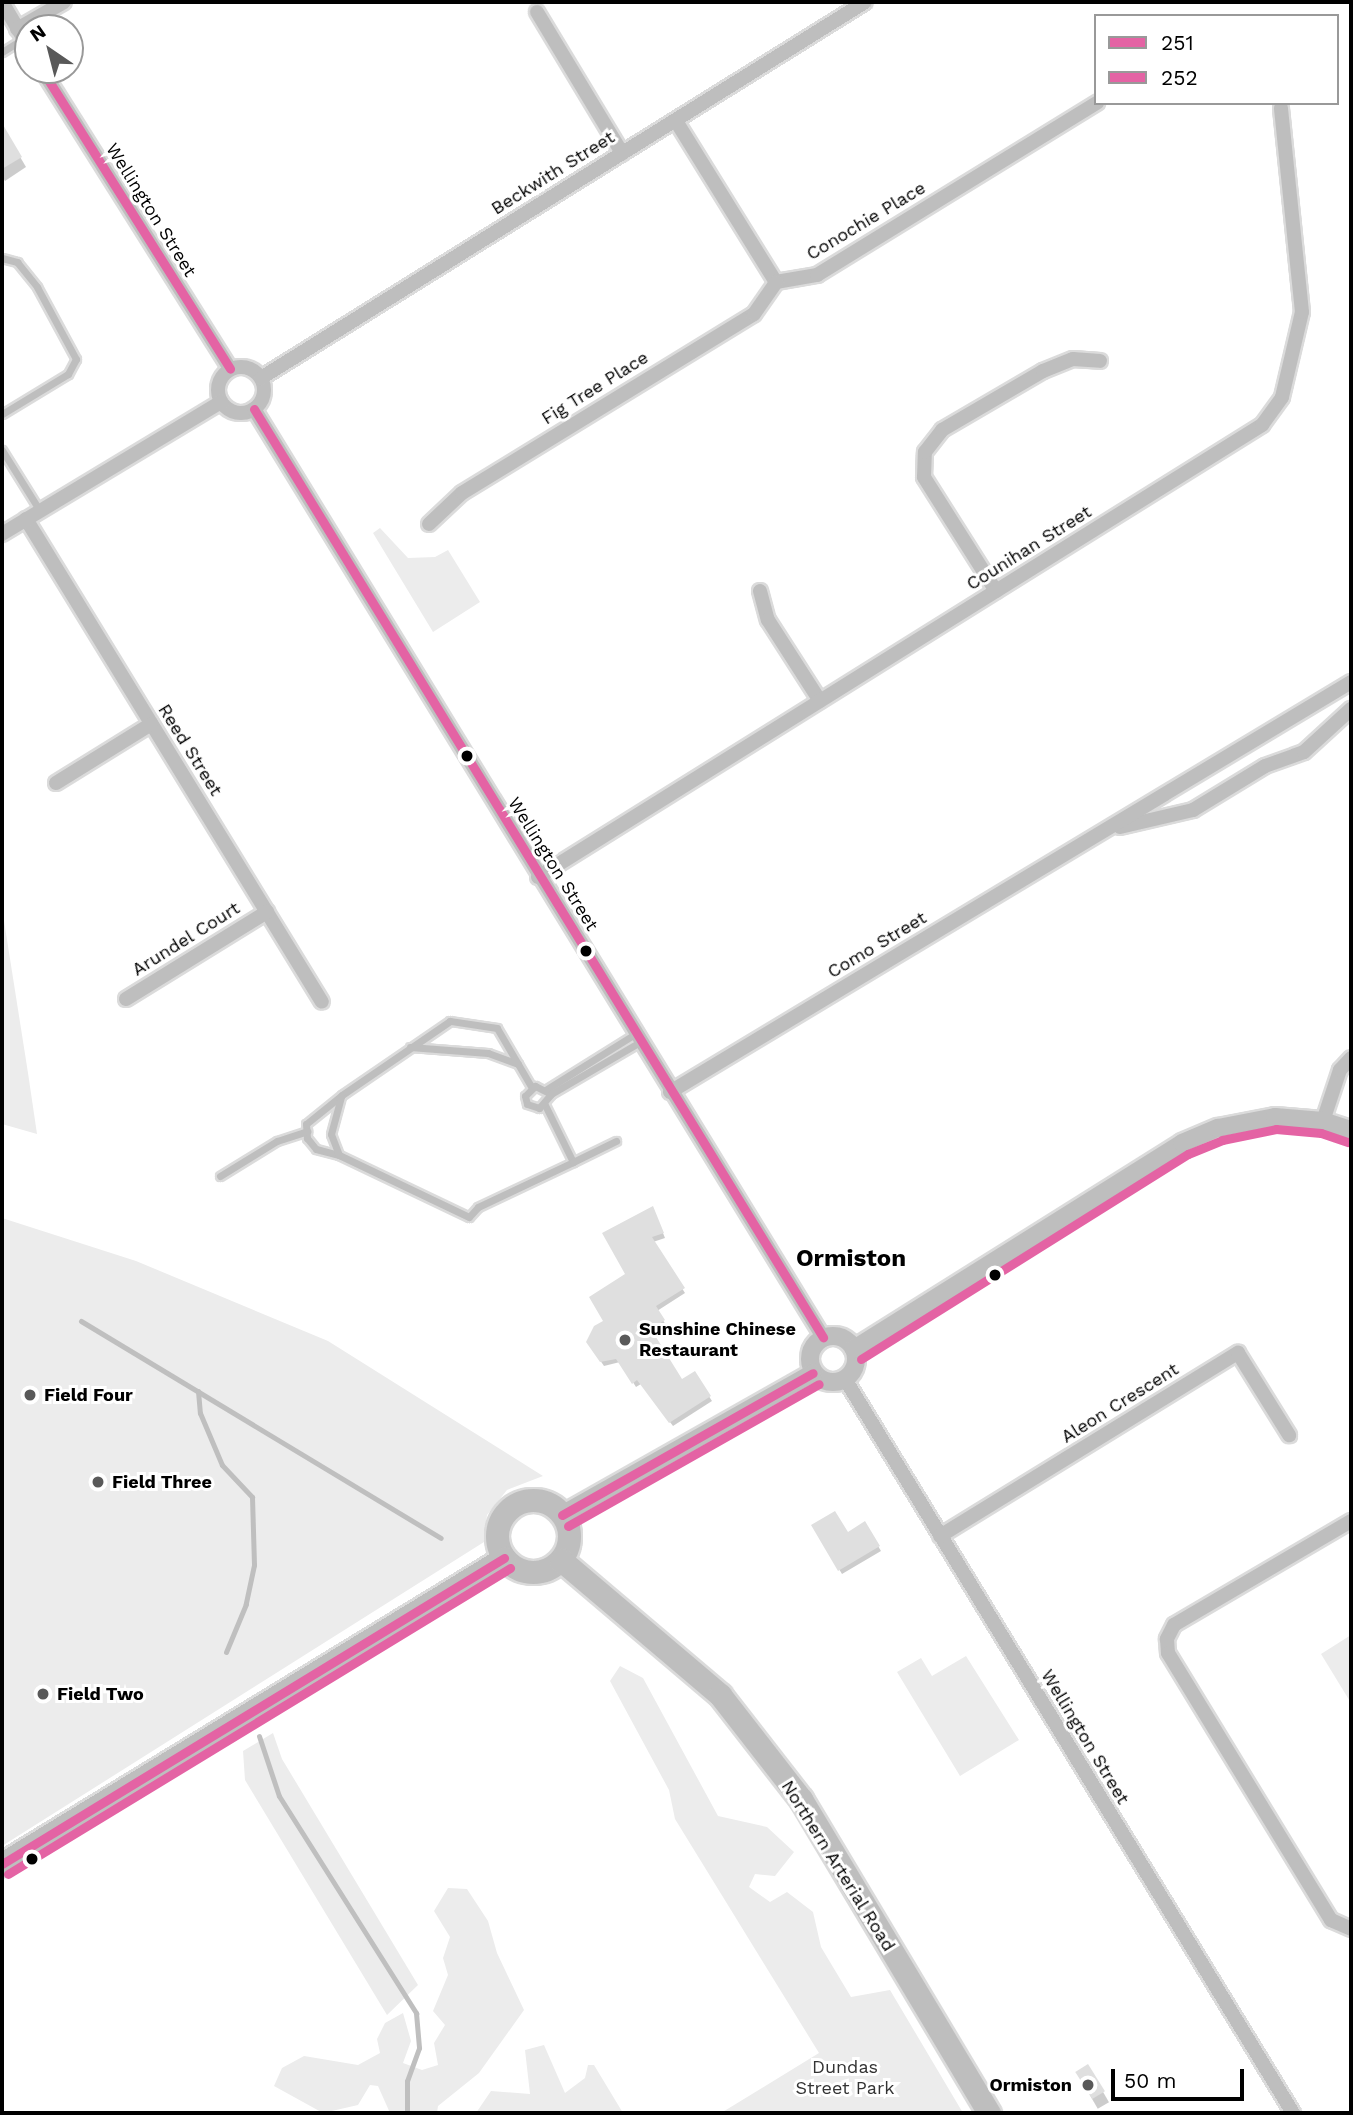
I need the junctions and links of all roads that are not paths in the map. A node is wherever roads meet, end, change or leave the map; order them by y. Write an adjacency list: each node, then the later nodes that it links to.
1 (64, 2): 5 (street)
2 (865, 2): 10 (street, Beckwith Street)
3 (4, 10): 6 (street)
4 (537, 12): 11 (street)
5 (50, 14)
6 (14, 25)
7 (52, 84): 15 (street, Wellington Street)
8 (1094, 105): 13 (street, Conochie Place)
9 (1281, 108): 26 (street, Counihan Street)
10 (676, 121): 11 (street, Beckwith Street); 13 (street)
11 (622, 153): 16 (street, Beckwith Street)
12 (2, 258): 19 (lane)
13 (776, 282): 23 (street, Fig Tree Place)
14 (1100, 361): 26 (street)
15 (230, 369): 16 (street); 17 (street)
16 (261, 377): 18 (street)
17 (221, 402): 18 (street); 21 (street)
18 (254, 410): 33 (street, Wellington Street)
19 (2, 414)
20 (2, 450): 21 (lane)
21 (40, 511): 22 (street)
22 (26, 519): 24 (street); 30 (street, Reed Street)
23 (429, 524)
24 (2, 534)
25 (760, 591): 28 (street)
26 (996, 592): 28 (street, Counihan Street)
27 (1351, 682): 32 (street, Como Street)
28 (820, 701): 33 (street, Counihan Street)
29 (1351, 709): 32 (street, Como Street)
30 (152, 724): 31 (street); 34 (street, Reed Street)
31 (56, 783)
32 (1105, 830): 43 (street, Como Street)
33 (538, 877): 37 (street, Wellington Street)
34 (267, 912): 35 (street, Arundel Court); 36 (street, Reed Street)
35 (125, 999)
36 (321, 1002)
37 (637, 1038): 42 (lane); 43 (street, Wellington Street)
38 (409, 1047): 40 (lane); 40 (lane); 44 (lane)
39 (1351, 1058): 46 (street)
40 (518, 1065): 41 (lane)
41 (533, 1087): 42 (lane); 45 (lane)
42 (549, 1091): 45 (lane)
43 (670, 1092): 53 (street, Wellington Street)
44 (342, 1095): 47 (lane); 50 (lane)
45 (545, 1105): 51 (lane)
46 (1323, 1121): 48 (street); 54 (street)
47 (307, 1130): 50 (lane); 52 (lane)
48 (1351, 1130)
49 (616, 1141): 51 (lane)
50 (339, 1155): 51 (lane)
51 (573, 1161)
52 (220, 1176)
53 (823, 1338): 54 (street); 55 (street)
54 (854, 1349): 56 (street)
55 (814, 1373): 56 (street); 58 (street)
56 (845, 1379): 60 (street, Wellington Street)
57 (1289, 1435): 60 (street, Aleon Crescent)
58 (562, 1515): 61 (main road); 62 (main road)
59 (1351, 1521): 64 (street)
60 (940, 1536): 66 (street, Wellington Street)
61 (504, 1558): 62 (main road); 63 (main road)
62 (561, 1560): 65 (main road, Northern Arterial Road)
63 (2, 1864)
64 (1351, 1929)
65 (989, 2113)
66 (1293, 2113)

